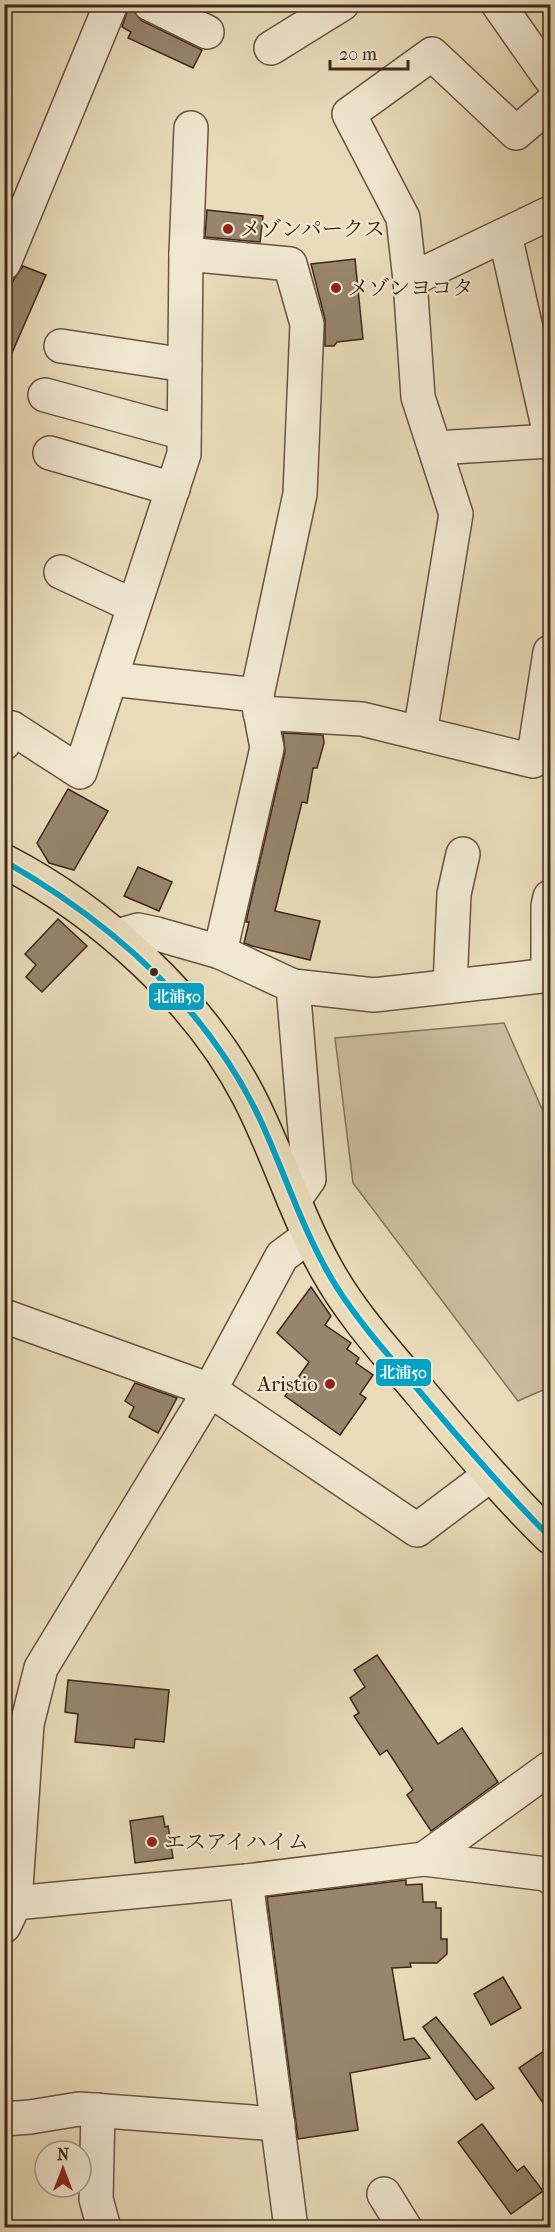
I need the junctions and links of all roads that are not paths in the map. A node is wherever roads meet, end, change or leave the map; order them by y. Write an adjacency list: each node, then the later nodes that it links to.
1 (111, 4): 13 (street)
2 (150, 4): 5 (street)
3 (342, 4): 6 (street)
4 (498, 4): 7 (street)
5 (207, 32)
6 (271, 48)
7 (550, 78)
8 (550, 104): 14 (street)
9 (191, 128): 12 (street)
10 (550, 213): 11 (street)
11 (505, 235): 14 (street); 19 (street)
12 (186, 254): 16 (street); 28 (street)
13 (4, 263)
14 (410, 280): 21 (street)
15 (61, 346): 16 (street)
16 (185, 365): 18 (street)
17 (45, 395): 18 (street)
18 (184, 433): 23 (street)
19 (550, 435)
20 (550, 441): 21 (street)
21 (435, 448): 30 (street)
22 (50, 453): 23 (street)
23 (173, 489): 25 (street)
24 (61, 572): 25 (street)
25 (134, 606): 27 (street)
26 (550, 652): 29 (street)
27 (111, 679): 28 (street); 31 (street)
28 (259, 704): 30 (street); 36 (street)
29 (546, 706): 30 (street)
30 (420, 733)
31 (4, 743)
32 (463, 854): 39 (street)
33 (4, 861): 35 (main road)
34 (550, 897): 37 (street)
35 (117, 936): 36 (street); 40 (main road)
36 (220, 952): 38 (street)
37 (549, 976): 39 (street)
38 (293, 986): 39 (street); 40 (street)
39 (450, 986)
40 (294, 1200): 41 (main road)
41 (309, 1236): 43 (street); 44 (main road)
42 (4, 1316): 43 (street)
43 (210, 1390): 44 (street); 50 (street)
44 (490, 1474): 45 (main road)
45 (550, 1537)
46 (550, 1768): 47 (street)
47 (424, 1859): 48 (street); 49 (street)
48 (550, 1877)
49 (246, 1881): 50 (street); 53 (street)
50 (8, 1911)
51 (98, 2110): 52 (street); 53 (street); 55 (street)
52 (4, 2119)
53 (278, 2124): 56 (street)
54 (384, 2194): 57 (street)
55 (104, 2228)
56 (291, 2228)
57 (405, 2228)

